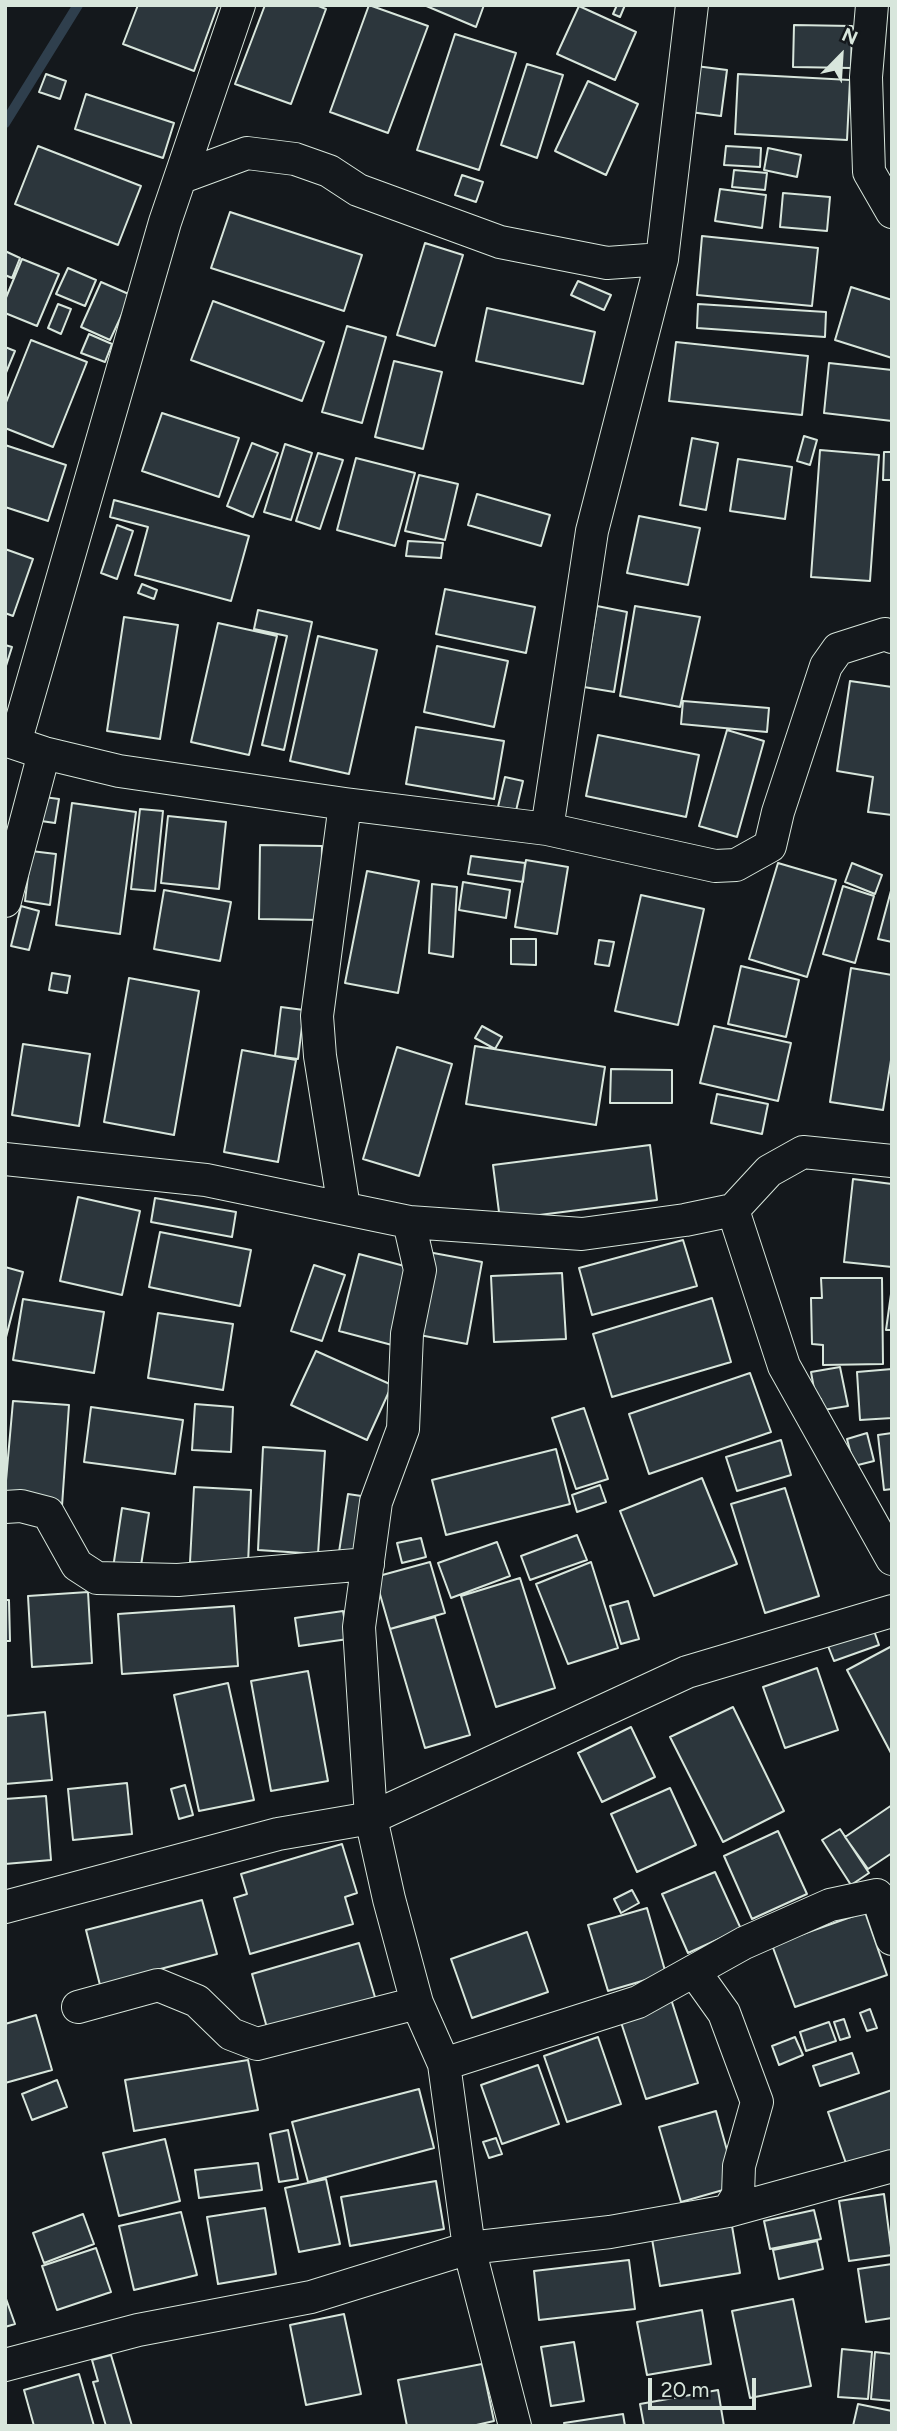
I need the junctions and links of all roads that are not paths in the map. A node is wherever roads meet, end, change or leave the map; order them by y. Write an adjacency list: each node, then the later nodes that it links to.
1 (239, 5): 4 (street)
2 (692, 5): 6 (street)
3 (872, 5): 5 (street)
4 (182, 177): 6 (street); 8 (street)
5 (892, 212)
6 (662, 259): 11 (street)
7 (892, 637): 11 (street)
8 (10, 742): 9 (street)
9 (44, 753): 10 (street); 12 (street)
10 (345, 804): 11 (street); 15 (street)
11 (547, 829)
12 (5, 901)
13 (5, 1159): 15 (street)
14 (892, 1161): 16 (street)
15 (345, 1209): 17 (street)
16 (733, 1210): 17 (street); 19 (street)
17 (409, 1222): 20 (street)
18 (5, 1507): 20 (street)
19 (892, 1559)
20 (368, 1564): 22 (street)
21 (892, 1611): 22 (street)
22 (371, 1818): 23 (street); 26 (street)
23 (5, 1907)
24 (892, 1938): 25 (street)
25 (694, 1971): 28 (street); 30 (street)
26 (417, 2003): 27 (street); 28 (street)
27 (78, 2007)
28 (444, 2064): 31 (street)
29 (892, 2166): 30 (street)
30 (728, 2211): 31 (street)
31 (470, 2248): 32 (street); 33 (street)
32 (5, 2365)
33 (515, 2426)

